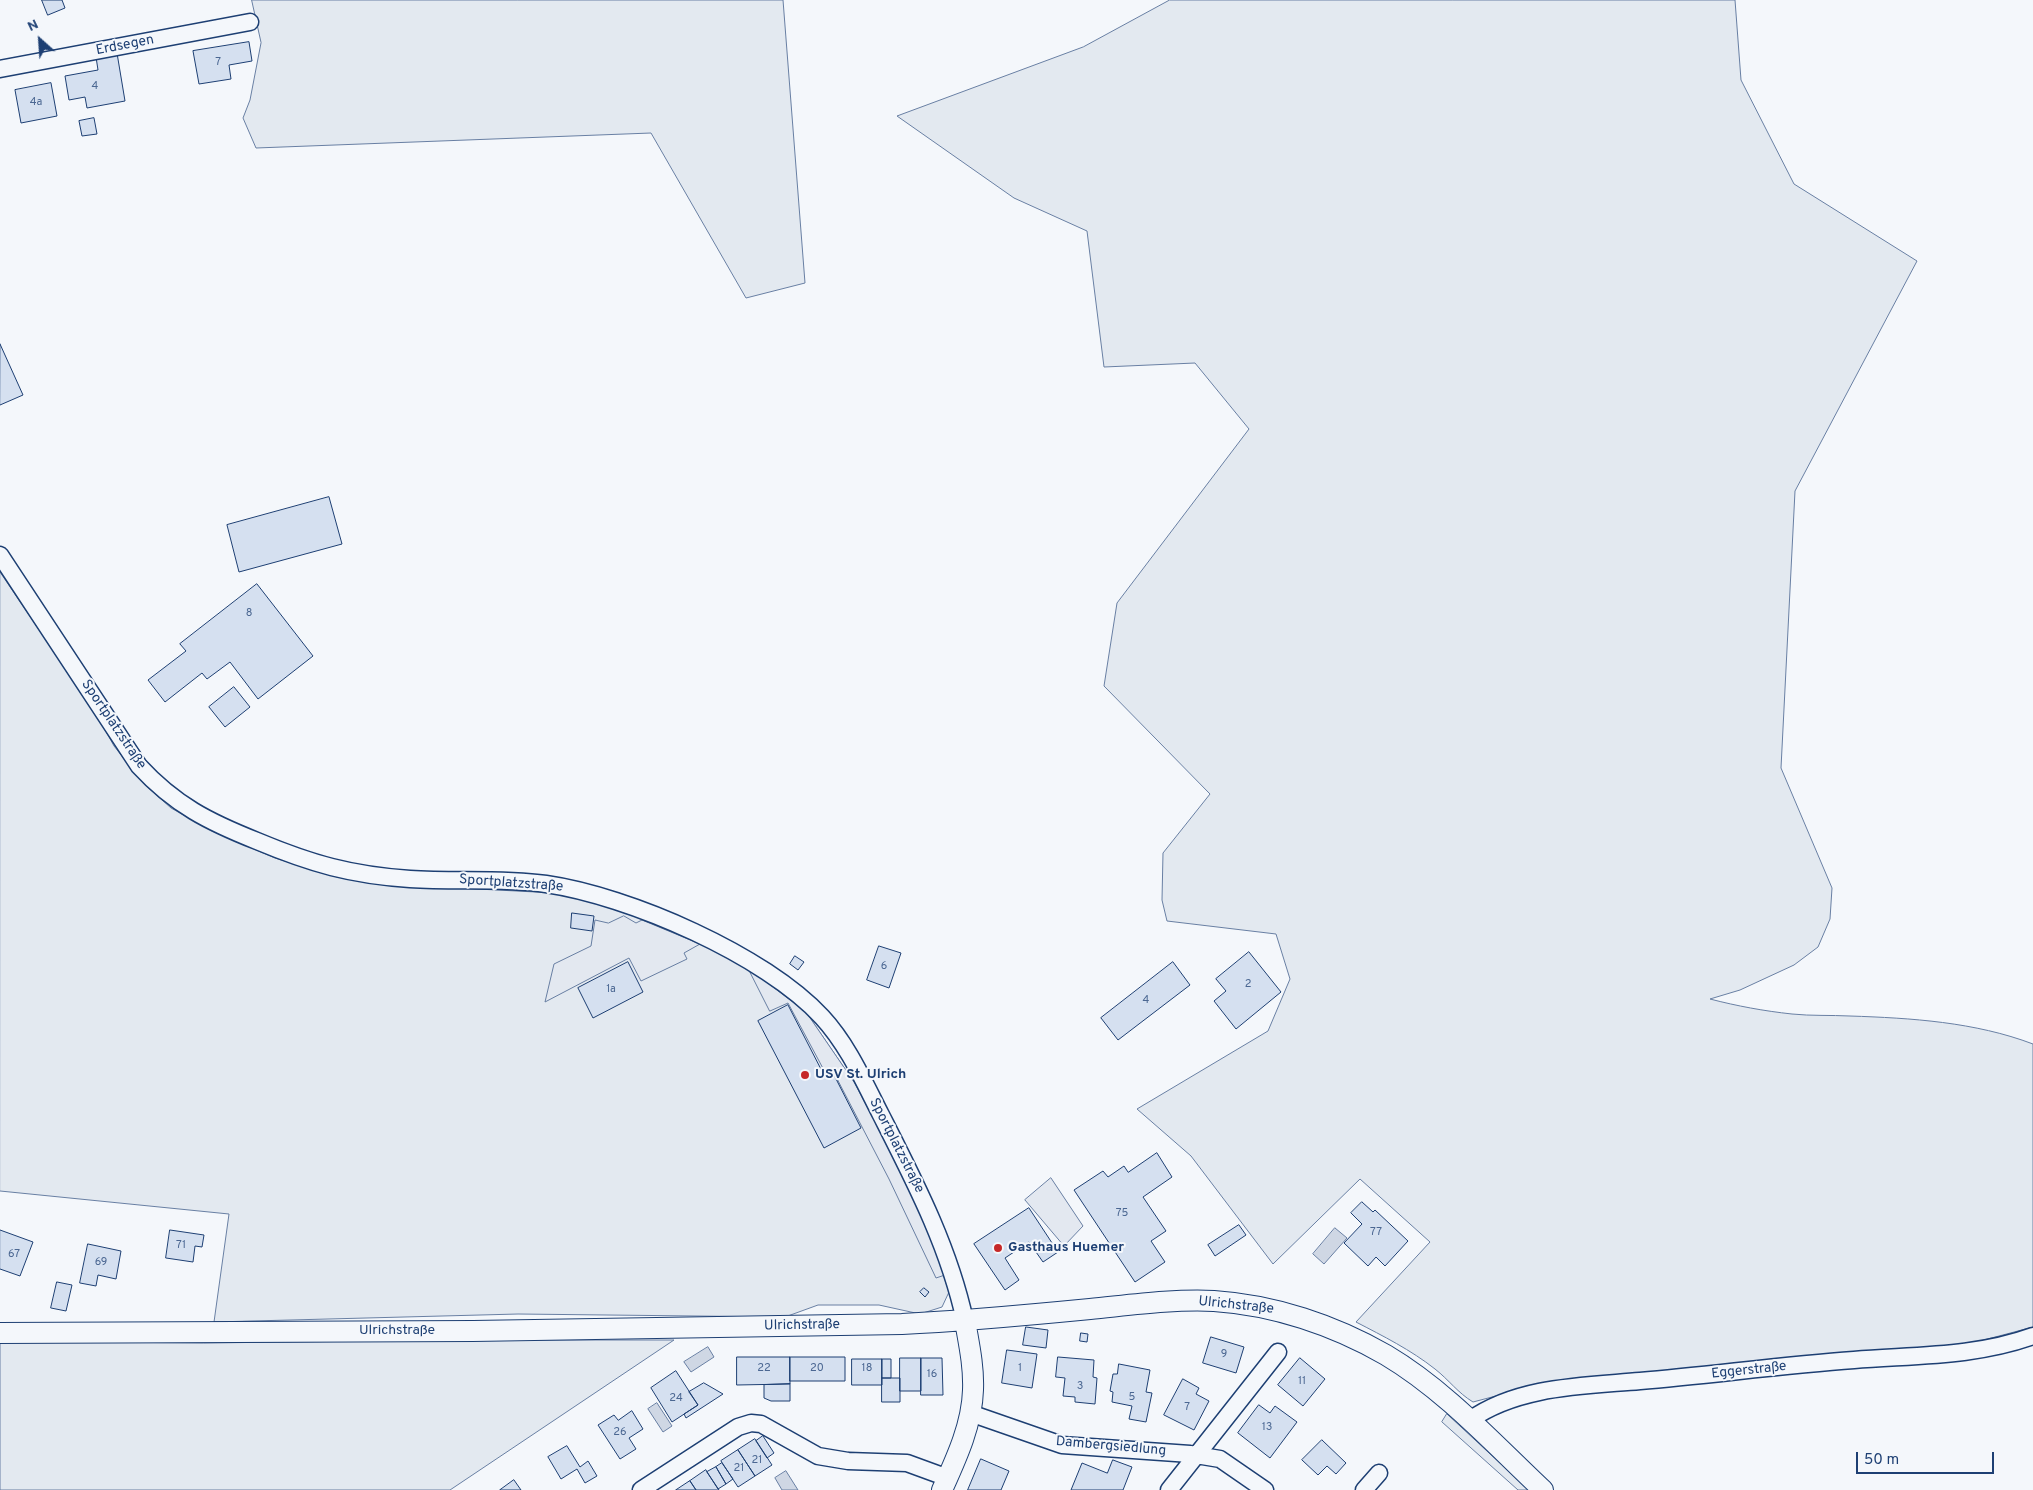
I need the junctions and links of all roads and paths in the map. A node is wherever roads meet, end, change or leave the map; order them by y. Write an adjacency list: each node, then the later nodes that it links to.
1 (250, 22): 2 (street, Erdsegen)
2 (0, 69)
3 (0, 555): 4 (street, Sportplatzstraße)
4 (965, 1321): 5 (street, Ulrichstraße); 8 (street); 9 (street, Ulrichstraße)
5 (0, 1333)
6 (2033, 1336): 9 (street, Eggerstraße)
7 (1278, 1352): 10 (street)
8 (970, 1413): 10 (street, Dambergsiedlung); 12 (street)
9 (1470, 1420): 17 (street, Ulrichstraße)
10 (1198, 1455): 14 (street); 15 (street, Dambergsiedlung)
11 (1379, 1473): 16 (street)
12 (945, 1484): 13 (street)
13 (641, 1490)
14 (1169, 1490)
15 (1265, 1490)
16 (1364, 1490)
17 (1543, 1490)

